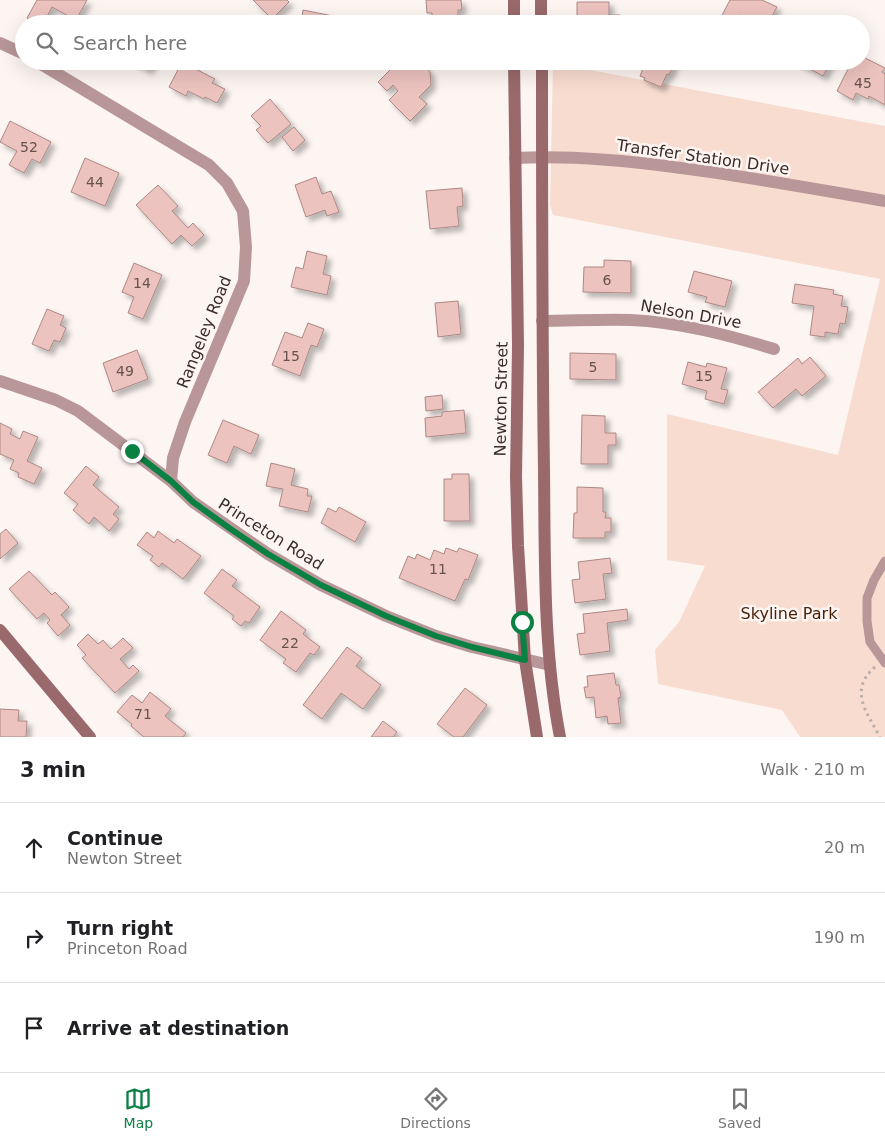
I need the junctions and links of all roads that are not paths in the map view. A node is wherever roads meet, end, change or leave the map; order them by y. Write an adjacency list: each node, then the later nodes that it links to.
1 (514, 0): 3 (main road)
2 (541, 0): 4 (main road)
3 (514, 15)
4 (541, 15)
5 (0, 43): 6 (street)
6 (15, 50)
7 (51, 70): 16 (street, Rangeley Road)
8 (514, 70): 11 (main road, Newton Street)
9 (542, 70): 10 (main road)
10 (542, 156): 11 (street, Transfer Station Drive); 12 (street, Transfer Station Drive); 13 (main road)
11 (515, 158): 19 (main road, Newton Street)
12 (885, 201)
13 (542, 321): 14 (street, Nelson Drive); 21 (main road)
14 (774, 348)
15 (0, 381): 16 (street, Princeton Road)
16 (171, 481): 19 (street, Princeton Road)
17 (885, 561): 20 (lane)
18 (0, 630): 22 (main road)
19 (525, 660): 21 (street, Princeton Road); 23 (main road, Newton Street)
20 (884, 662)
21 (550, 665): 24 (main road)
22 (90, 737)
23 (537, 737)
24 (560, 737)

